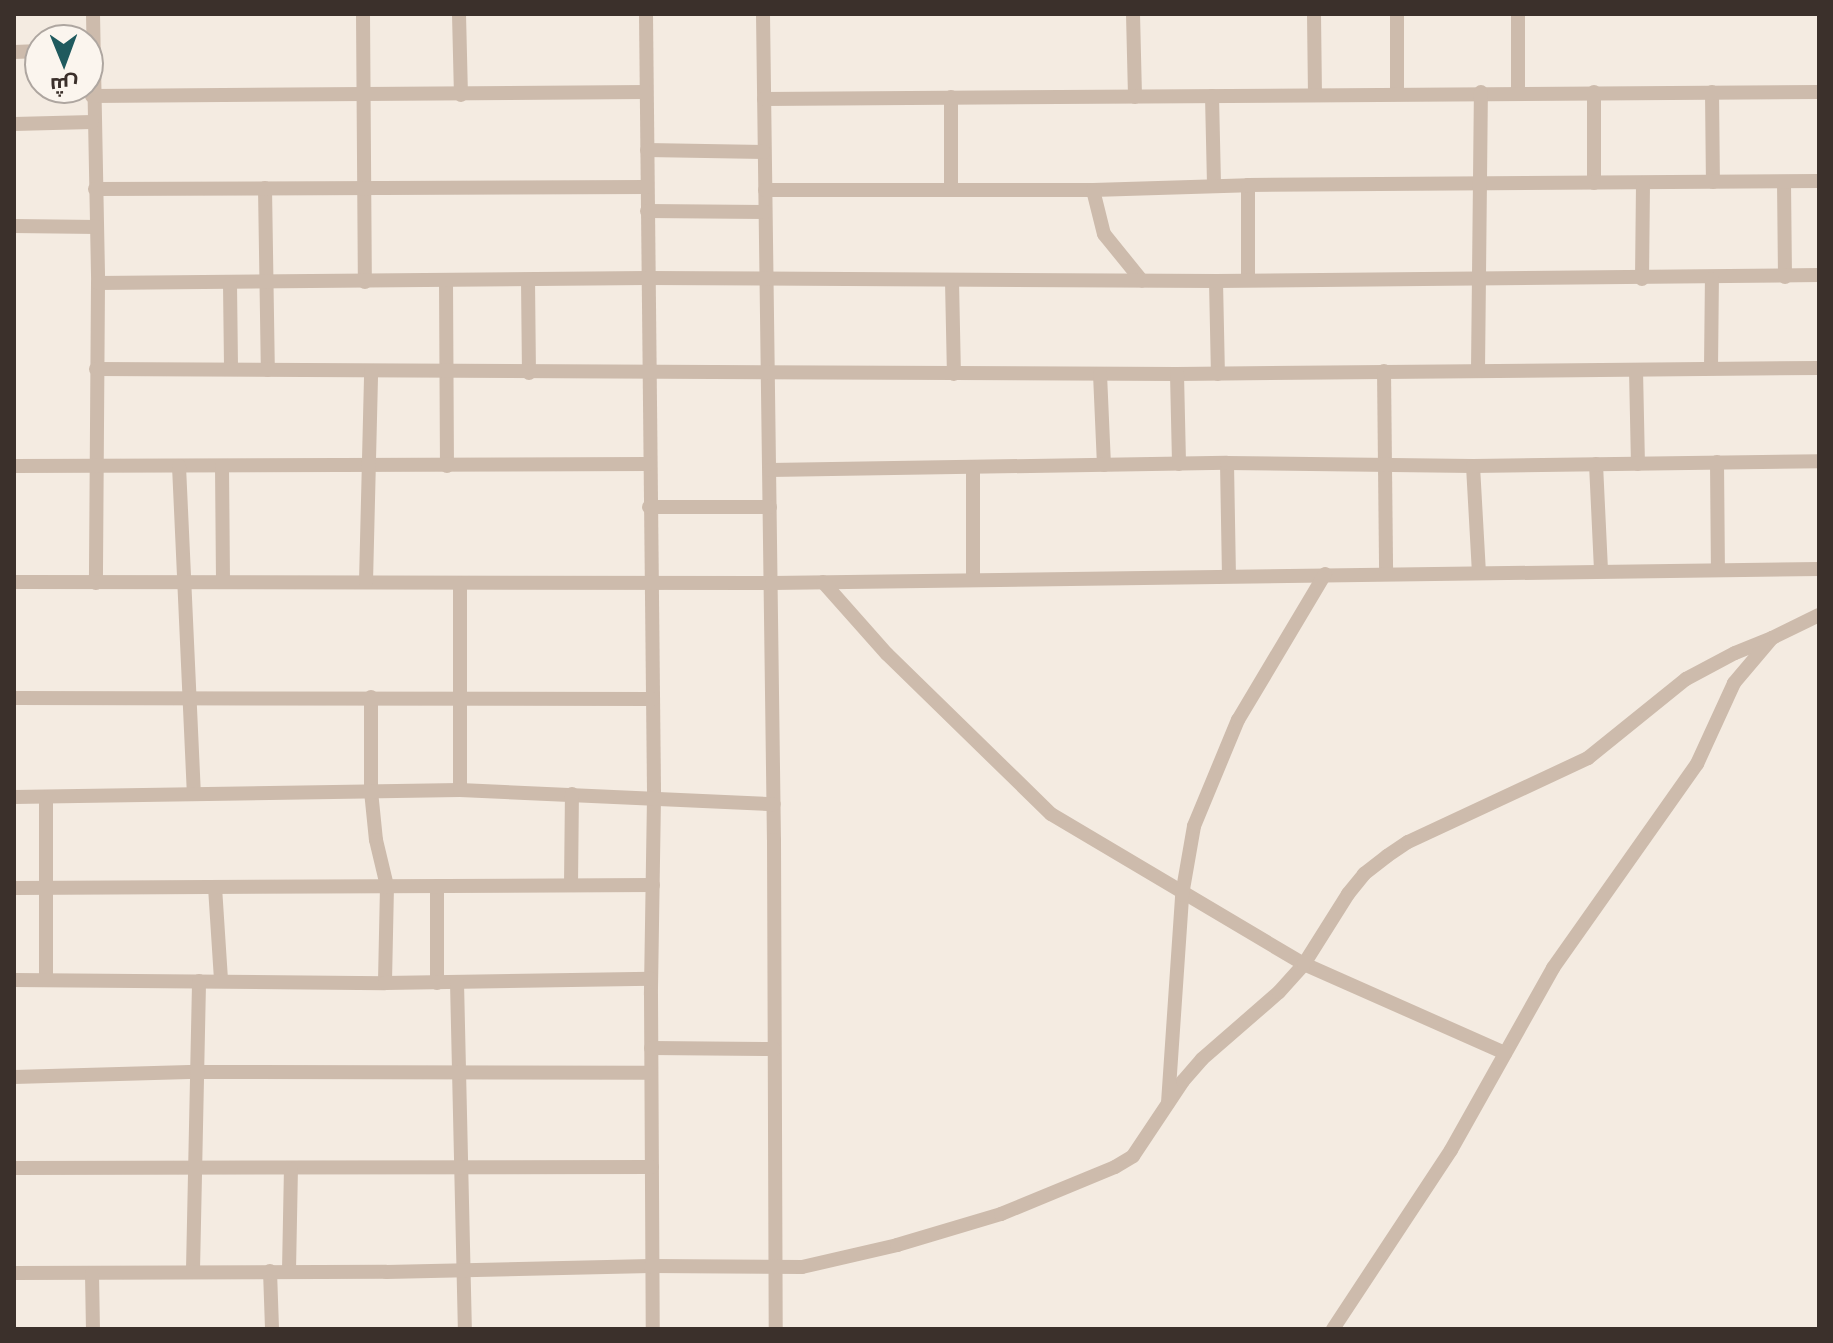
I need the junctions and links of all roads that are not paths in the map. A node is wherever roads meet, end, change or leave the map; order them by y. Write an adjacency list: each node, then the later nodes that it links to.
1 (363, 14): 19 (street)
2 (459, 14): 17 (street)
3 (646, 14): 9 (street)
4 (763, 14): 23 (street)
5 (1133, 14): 22 (street)
6 (1314, 14): 15 (street)
7 (1397, 14): 16 (street)
8 (1518, 14): 11 (street)
9 (646, 92): 17 (street); 27 (street)
10 (1481, 92): 11 (street); 16 (street); 34 (street)
11 (1518, 92): 12 (street)
12 (1594, 92): 13 (street); 32 (street)
13 (1712, 92): 14 (street); 30 (street)
14 (1819, 92)
15 (1315, 94): 16 (street); 20 (street)
16 (1397, 94)
17 (461, 95): 19 (street)
18 (104, 96): 19 (street)
19 (365, 96): 37 (street)
20 (1212, 96): 22 (street); 36 (street)
21 (951, 97): 22 (street); 23 (street); 41 (street)
22 (1135, 97)
23 (764, 99): 28 (street)
24 (92, 104): 25 (street)
25 (92, 122): 26 (street); 40 (street)
26 (14, 124)
27 (647, 150): 28 (street); 38 (street)
28 (764, 152): 42 (street)
29 (1819, 181): 31 (street)
30 (1713, 182): 31 (street); 33 (street)
31 (1784, 182): 49 (street)
32 (1594, 183): 33 (street); 34 (street)
33 (1643, 183): 53 (street)
34 (1480, 184): 35 (street); 52 (street)
35 (1248, 185): 36 (street); 56 (street)
36 (1214, 186): 43 (street)
37 (367, 187): 38 (street); 39 (street); 61 (street)
38 (647, 187): 44 (street)
39 (265, 188): 40 (street); 64 (street)
40 (95, 189): 47 (street)
41 (951, 189): 42 (street); 43 (street)
42 (765, 190): 45 (street)
43 (1093, 190): 59 (street)
44 (647, 211): 45 (street); 50 (street)
45 (765, 212): 51 (street)
46 (14, 226): 47 (street)
47 (97, 227): 62 (street)
48 (1819, 275): 49 (street)
49 (1785, 277): 54 (street)
50 (647, 278): 51 (street); 55 (street); 74 (street)
51 (767, 279): 58 (street); 77 (street)
52 (1480, 279): 53 (street); 56 (street); 70 (street)
53 (1642, 279): 54 (street)
54 (1712, 279): 65 (street)
55 (528, 280): 57 (street); 76 (street)
56 (1248, 280): 60 (street)
57 (446, 281): 61 (street); 75 (street)
58 (952, 281): 59 (street); 78 (street)
59 (1142, 281): 60 (street)
60 (1216, 281): 81 (street)
61 (365, 282): 64 (street)
62 (98, 283): 63 (street); 67 (street)
63 (230, 284): 64 (street); 68 (street)
64 (267, 284): 69 (street)
65 (1711, 368): 66 (street); 71 (street)
66 (1819, 368)
67 (96, 369): 68 (street); 92 (street)
68 (231, 369): 69 (street)
69 (268, 370): 72 (street)
70 (1478, 370): 71 (street); 73 (street)
71 (1636, 370): 89 (street)
72 (371, 371): 75 (street); 95 (street)
73 (1384, 371): 81 (street); 87 (street)
74 (650, 372): 76 (street); 77 (street); 85 (street)
75 (447, 373): 76 (street); 96 (street)
76 (529, 373)
77 (768, 373): 78 (street); 99 (street)
78 (954, 374): 79 (street)
79 (1100, 374): 80 (street); 90 (street)
80 (1177, 374): 81 (street); 86 (street)
81 (1218, 374)
82 (1819, 461): 83 (street)
83 (1717, 462): 89 (street); 103 (street)
84 (1227, 463): 86 (street); 87 (street); 108 (street)
85 (649, 464): 96 (street); 100 (street)
86 (1179, 464): 90 (street)
87 (1384, 464): 97 (street); 106 (street)
88 (1596, 464): 89 (street); 97 (street); 104 (street)
89 (1638, 464)
90 (1104, 465): 98 (street)
91 (14, 466): 92 (street)
92 (94, 466): 93 (street); 115 (street)
93 (179, 466): 94 (street); 110 (street)
94 (222, 466): 95 (street); 112 (street)
95 (370, 466): 96 (street); 113 (street)
96 (447, 466)
97 (1473, 466): 105 (street)
98 (973, 467): 99 (street); 109 (street)
99 (770, 470): 101 (street)
100 (649, 507): 101 (street); 117 (street)
101 (770, 507): 118 (street)
102 (1819, 569): 103 (street)
103 (1718, 570): 104 (street)
104 (1601, 571): 105 (street)
105 (1479, 572): 106 (street)
106 (1386, 573): 107 (street)
107 (1325, 574): 108 (street); 141 (street)
108 (1229, 575): 109 (street)
109 (973, 580): 114 (street)
110 (182, 581): 112 (street); 115 (street); 121 (street)
111 (14, 582): 115 (street)
112 (223, 582): 113 (street)
113 (366, 582): 116 (street)
114 (823, 582): 118 (street); 141 (street)
115 (96, 583)
116 (460, 583): 117 (street); 123 (street)
117 (650, 583): 118 (street); 125 (street)
118 (772, 583): 133 (street)
119 (1819, 615): 120 (street)
120 (1772, 638): 142 (street); 153 (street)
121 (191, 697): 122 (street); 124 (street); 128 (street)
122 (371, 697): 123 (street); 127 (street)
123 (459, 697): 125 (street); 126 (street)
124 (14, 698)
125 (653, 699): 132 (street)
126 (460, 790): 127 (street); 129 (street)
127 (371, 791): 128 (street); 136 (street)
128 (194, 794): 131 (street)
129 (572, 794): 132 (street); 134 (street)
130 (14, 797): 131 (street)
131 (46, 797): 140 (street)
132 (654, 797): 133 (street); 135 (street)
133 (774, 804): 152 (street)
134 (571, 885): 135 (street); 137 (street)
135 (653, 885): 144 (street)
136 (387, 886): 137 (street); 138 (street); 149 (street)
137 (437, 886): 150 (street)
138 (215, 887): 140 (street); 147 (street)
139 (14, 888): 140 (street)
140 (46, 888): 143 (street)
141 (1182, 895): 142 (street); 158 (street)
142 (1304, 964): 153 (street); 158 (street)
143 (46, 979): 145 (street); 146 (street)
144 (651, 979): 148 (street); 151 (street)
145 (14, 980)
146 (199, 981): 147 (street); 155 (street)
147 (221, 981): 149 (street)
148 (457, 982): 150 (street); 154 (street)
149 (385, 983): 150 (street)
150 (437, 983)
151 (651, 1048): 152 (street); 156 (street)
152 (774, 1049): 165 (street)
153 (1505, 1053): 177 (street)
154 (460, 1071): 155 (street); 156 (street); 161 (street)
155 (198, 1072): 157 (street); 162 (street)
156 (651, 1073): 159 (street)
157 (14, 1077)
158 (1168, 1104): 165 (street)
159 (652, 1167): 161 (street); 164 (street)
160 (14, 1168): 162 (street)
161 (462, 1168): 163 (street); 166 (street)
162 (195, 1169): 163 (street); 167 (street)
163 (291, 1169): 169 (street)
164 (651, 1266): 165 (street); 166 (street); 175 (street)
165 (775, 1268): 176 (street)
166 (464, 1269): 169 (street); 174 (street)
167 (193, 1270): 168 (street); 171 (street)
168 (270, 1271): 169 (street); 173 (street)
169 (289, 1271)
170 (14, 1273): 171 (street)
171 (92, 1274): 172 (street)
172 (93, 1329)
173 (272, 1329)
174 (465, 1329)
175 (653, 1329)
176 (776, 1329)
177 (1333, 1329)

